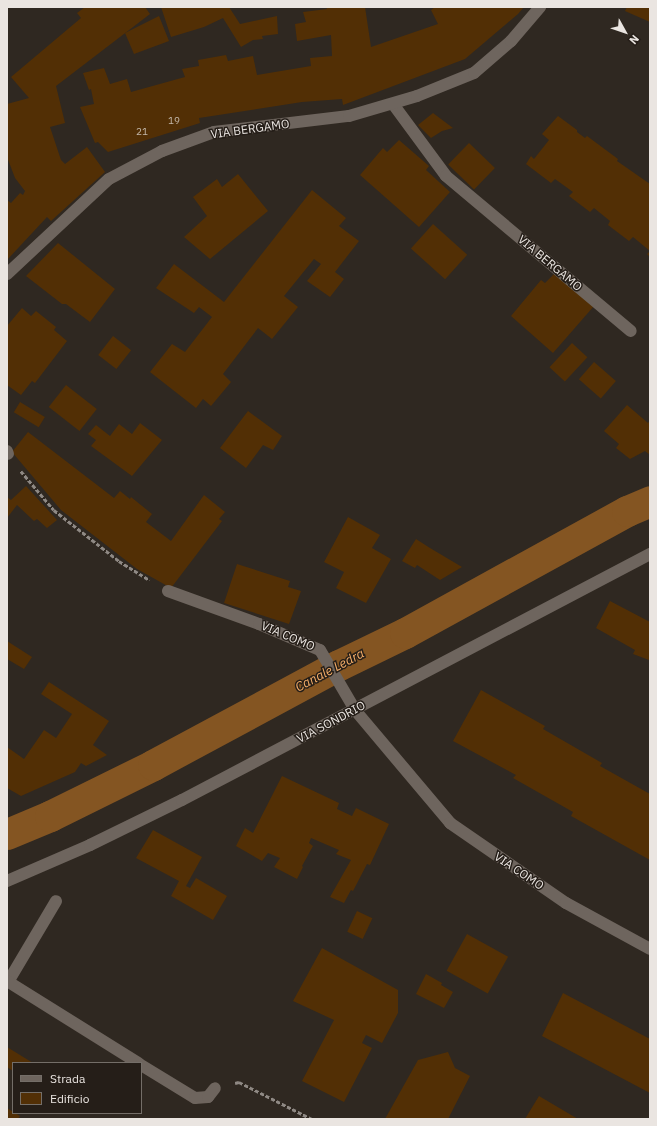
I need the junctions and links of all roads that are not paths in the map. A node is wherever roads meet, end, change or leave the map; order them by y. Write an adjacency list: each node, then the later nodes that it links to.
1 (540, 7): 2 (street, VIA BERGAMO)
2 (393, 104): 3 (street, VIA BERGAMO); 4 (street, VIA BERGAMO)
3 (7, 274)
4 (631, 331)
5 (650, 554): 7 (street, VIA SONDRIO)
6 (168, 591): 7 (street, VIA COMO)
7 (354, 710): 8 (street, VIA SONDRIO); 10 (street, VIA COMO)
8 (7, 881)
9 (56, 901): 11 (street)
10 (650, 949)
11 (7, 981): 12 (street)
12 (136, 1062)
13 (142, 1066): 14 (street)
14 (215, 1088)

